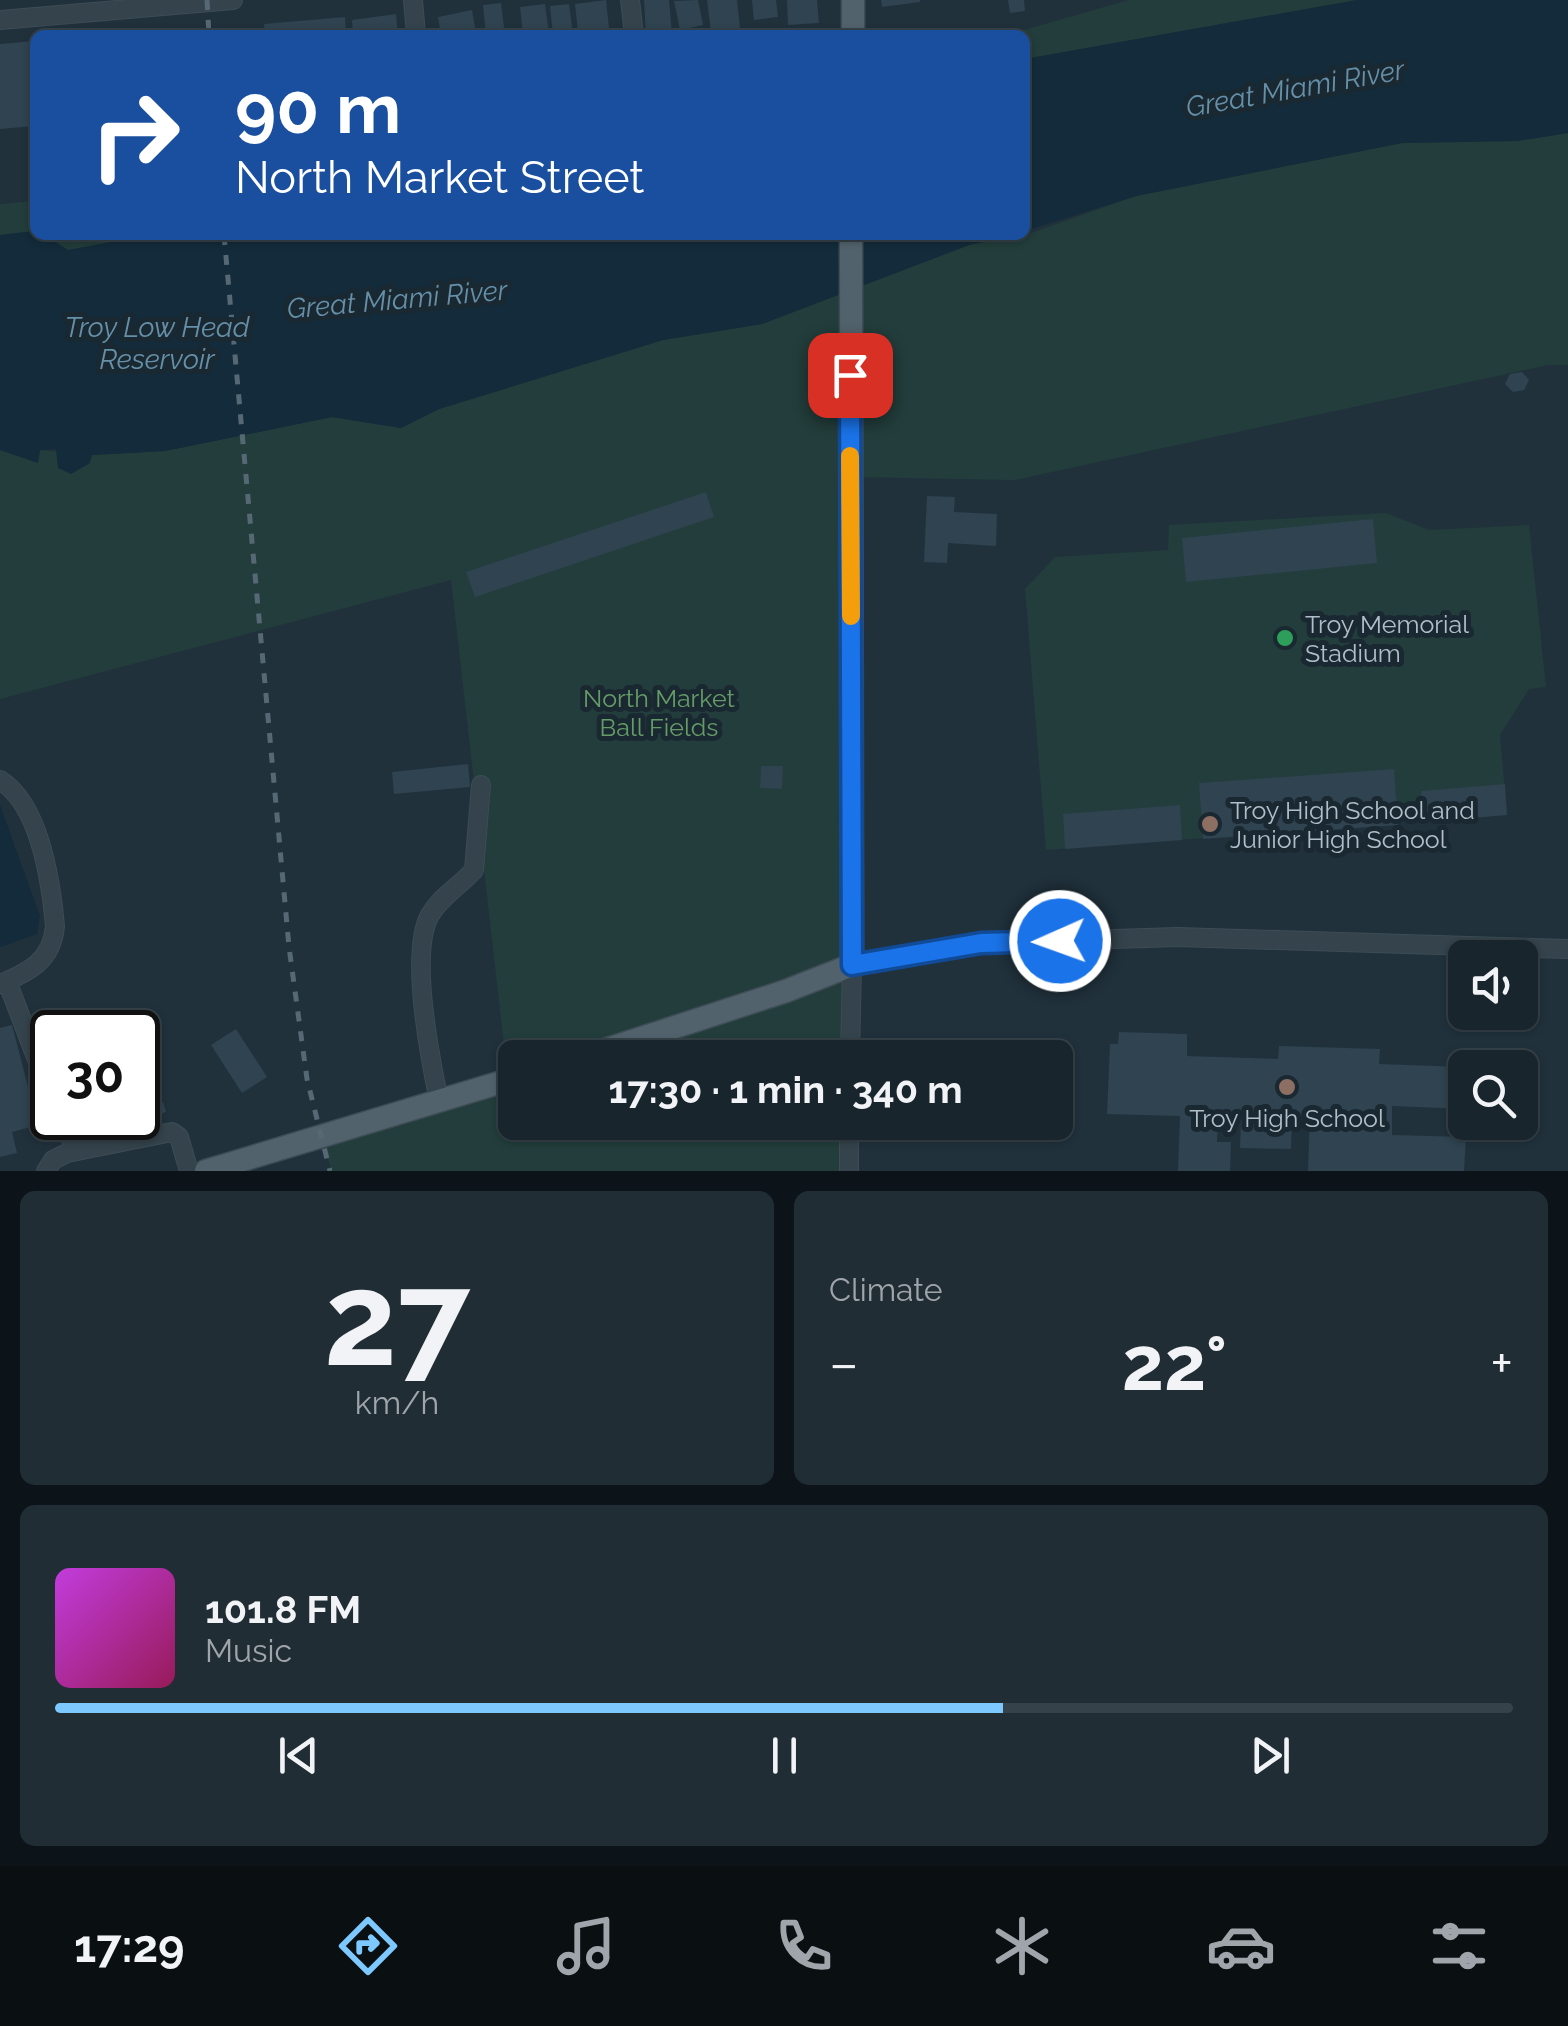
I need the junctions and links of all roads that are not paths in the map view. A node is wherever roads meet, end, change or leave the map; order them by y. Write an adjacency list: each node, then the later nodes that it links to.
1 (233, 0): 5 (street)
2 (412, 0): 7 (street)
3 (630, 0): 8 (street)
4 (853, 0): 9 (main road)
5 (187, 2): 6 (street)
6 (0, 20)
7 (415, 30)
8 (633, 30)
9 (852, 30)
10 (851, 240): 14 (main road)
11 (0, 780): 15 (street)
12 (481, 785): 20 (street)
13 (1568, 949): 14 (street)
14 (852, 965): 16 (main road); 17 (street)
15 (3, 983): 18 (street)
16 (633, 1040)
17 (850, 1040)
18 (30, 1047)
19 (498, 1083): 20 (main road)
20 (439, 1100): 24 (main road)
21 (72, 1140): 23 (street)
22 (849, 1140): 28 (street)
23 (78, 1151): 25 (street); 26 (street)
24 (247, 1166): 27 (main road)
25 (46, 1171)
26 (189, 1171)
27 (206, 1171)
28 (848, 1171)

